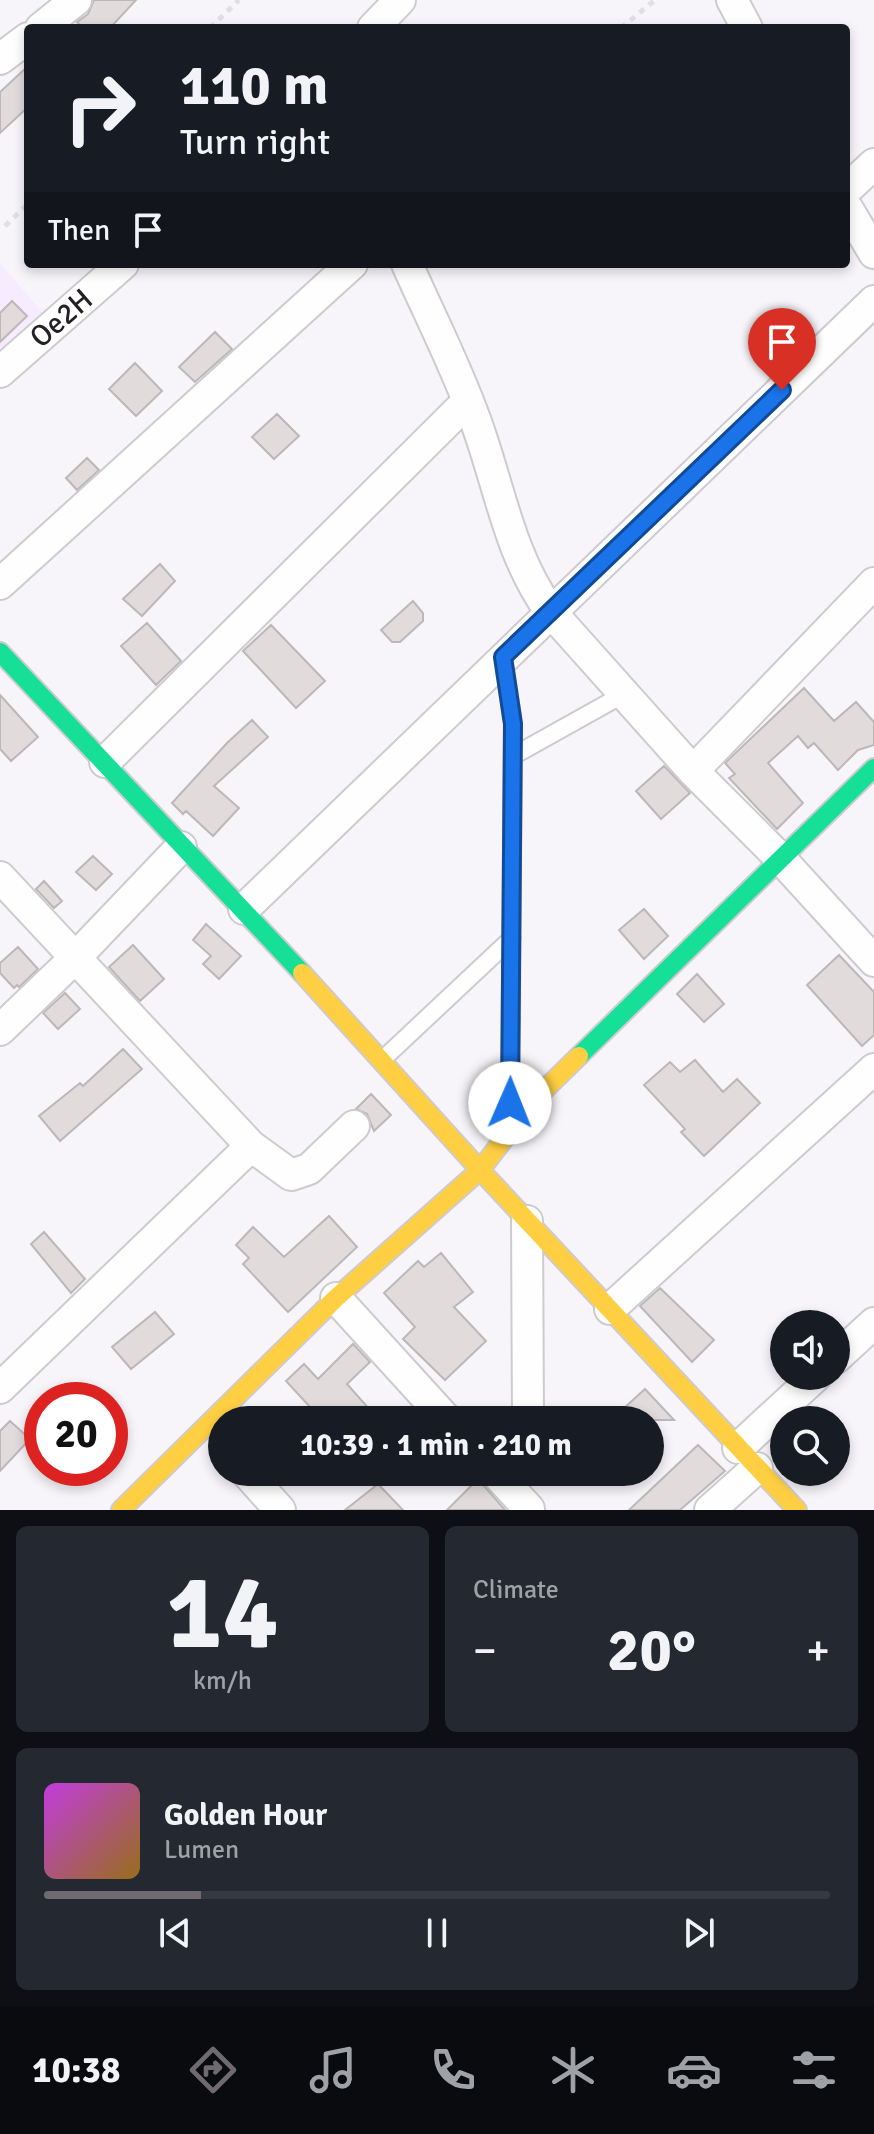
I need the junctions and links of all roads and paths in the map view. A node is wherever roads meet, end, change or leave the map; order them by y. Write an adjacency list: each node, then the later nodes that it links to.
1 (76, 0): 6 (street)
2 (239, 0): 7 (path)
3 (400, 0): 8 (street)
4 (655, 0): 9 (path)
5 (732, 0): 10 (street)
6 (46, 24)
7 (214, 24)
8 (377, 24)
9 (626, 24)
10 (745, 24)
11 (24, 41): 12 (street)
12 (0, 59)
13 (874, 164): 14 (street)
14 (850, 186)
15 (24, 208): 17 (path)
16 (850, 213): 18 (street)
17 (5, 226)
18 (874, 253)
19 (118, 268): 23 (street, Oe2H)
20 (348, 268): 26 (street)
21 (409, 268): 24 (street)
22 (874, 301): 27 (street)
23 (0, 372)
24 (468, 401): 27 (street); 32 (street)
25 (874, 583): 34 (street)
26 (0, 584)
27 (550, 611): 29 (street); 30 (street)
28 (0, 652): 32 (street)
29 (503, 657): 31 (lane); 38 (street)
30 (624, 694): 31 (lane); 34 (street)
31 (513, 756): 39 (lane)
32 (105, 762): 35 (street)
33 (874, 768): 36 (street)
34 (693, 771): 36 (street)
35 (181, 847): 38 (street); 40 (street)
36 (781, 859): 41 (street); 46 (street)
37 (0, 877): 40 (street)
38 (244, 909): 43 (street)
39 (512, 938): 43 (lane); 46 (lane)
40 (76, 957): 42 (street); 47 (street)
41 (874, 961)
42 (0, 1030)
43 (381, 1061): 48 (street)
44 (874, 1069): 51 (street)
45 (354, 1126): 47 (street)
46 (510, 1131): 48 (street)
47 (251, 1146): 54 (street)
48 (480, 1170): 49 (street); 50 (street)
49 (527, 1221): 51 (street); 58 (street)
50 (336, 1298): 56 (street); 57 (street)
51 (610, 1309): 60 (street)
52 (874, 1323): 53 (street)
53 (850, 1345)
54 (0, 1388)
55 (804, 1390): 60 (street)
56 (241, 1406)
57 (434, 1406)
58 (528, 1406)
59 (208, 1442): 64 (street)
60 (747, 1458): 67 (street); 68 (street)
61 (259, 1486): 65 (street)
62 (508, 1486): 66 (street)
63 (529, 1486): 66 (street)
64 (121, 1510)
65 (280, 1510)
66 (529, 1510)
67 (710, 1510)
68 (797, 1510)

